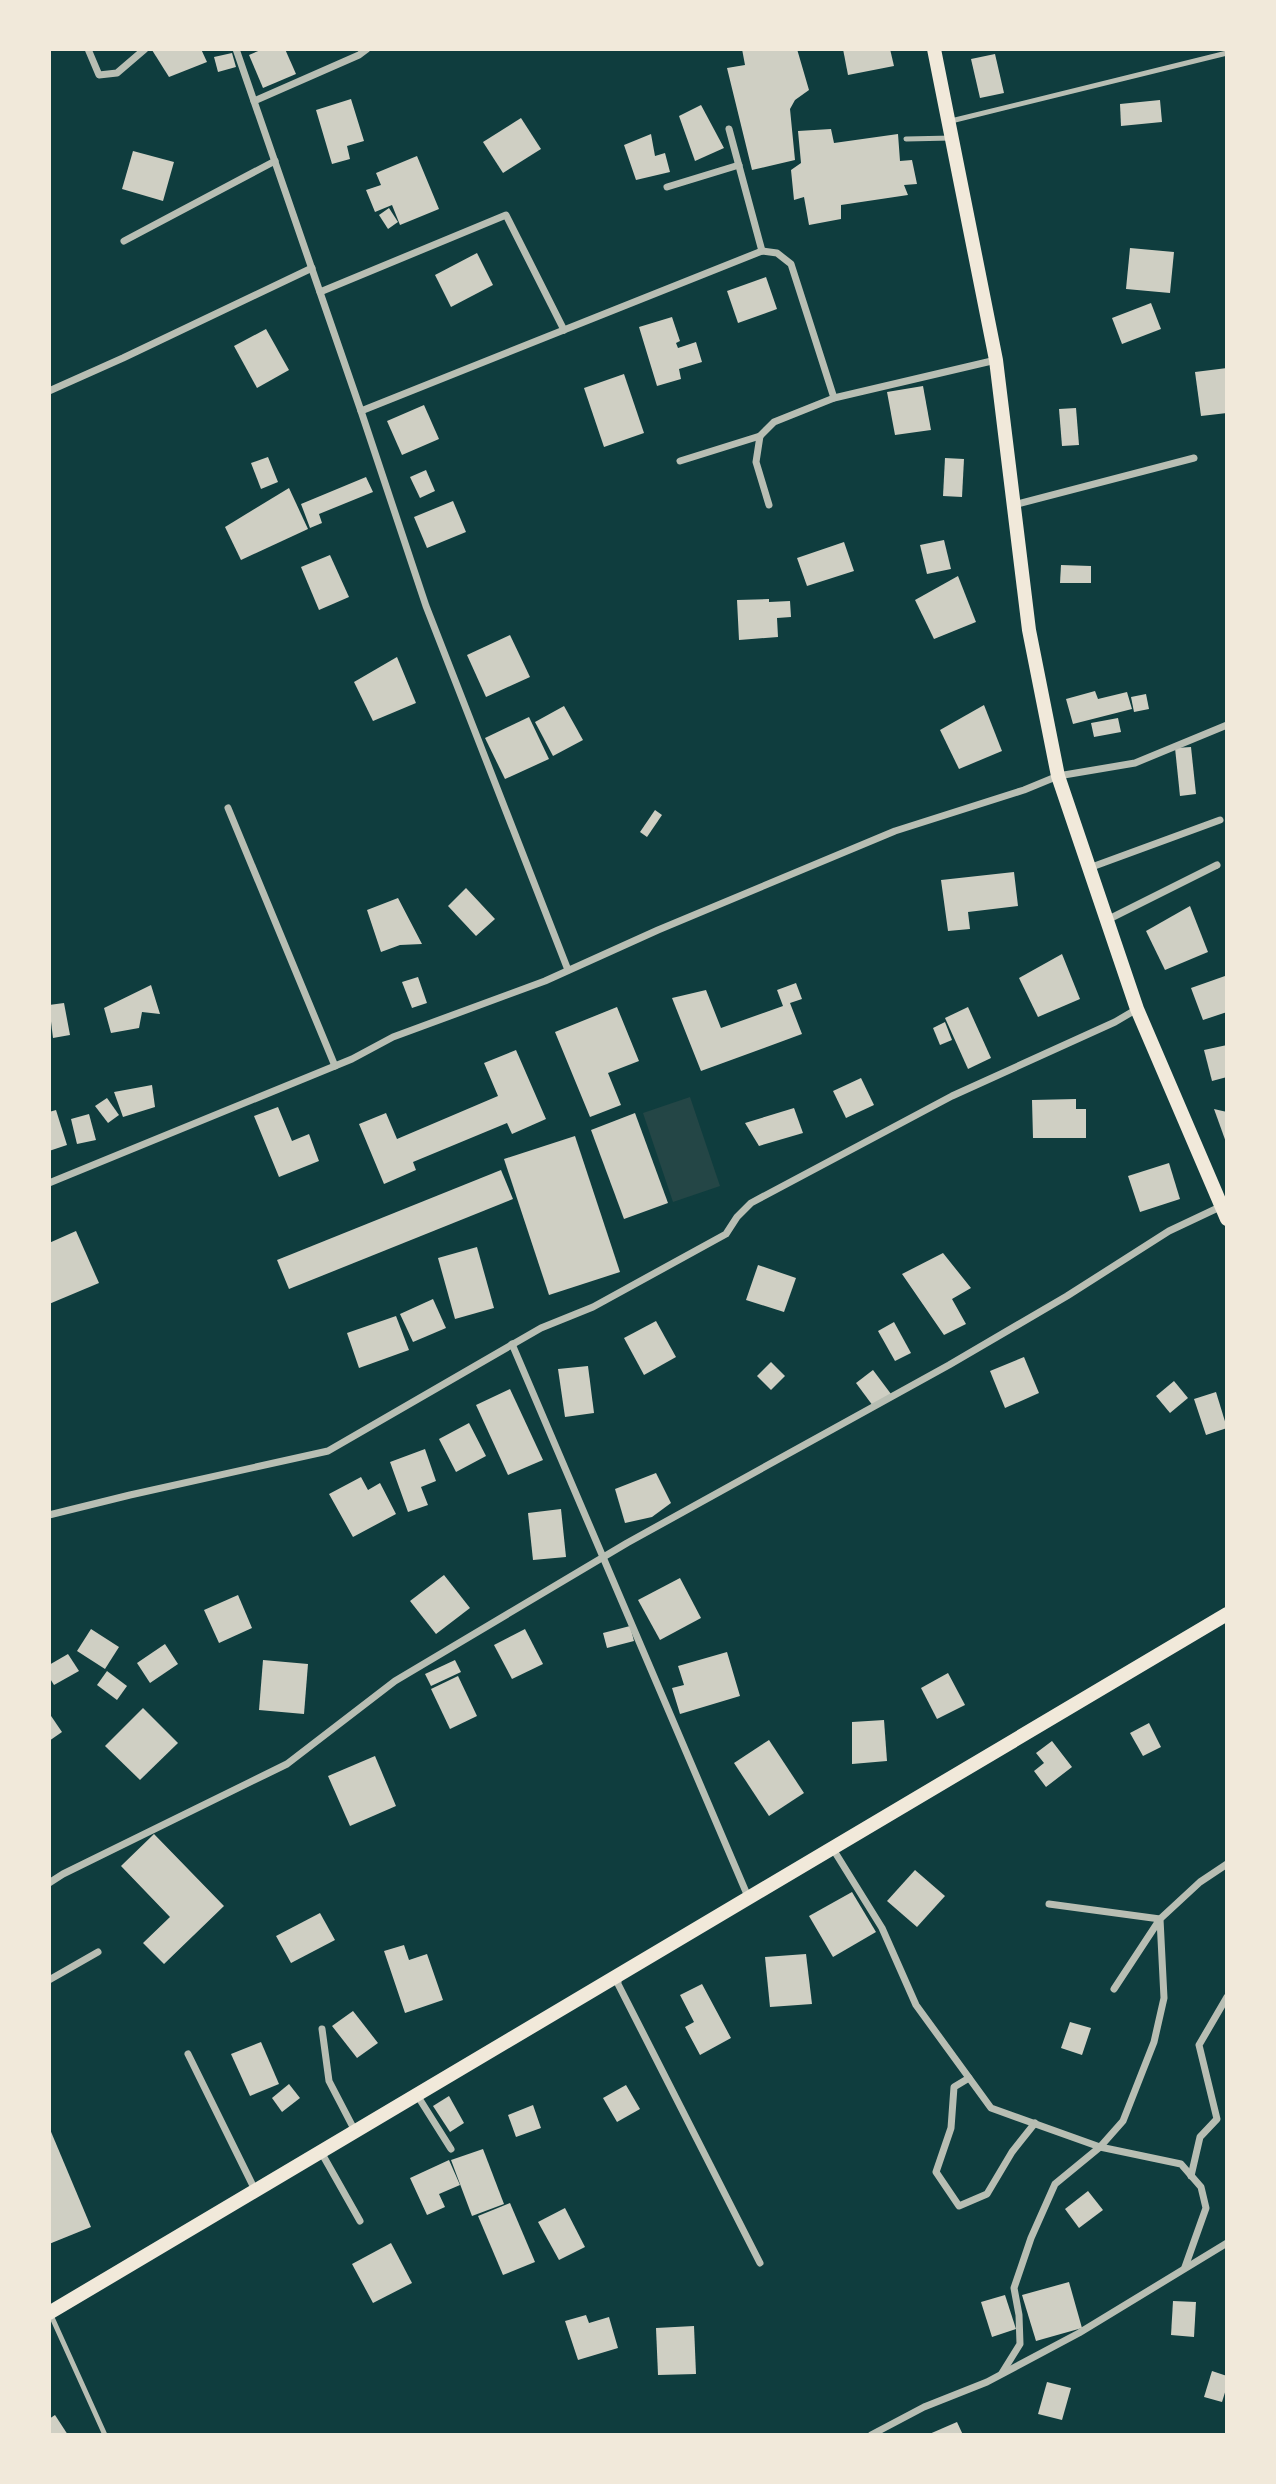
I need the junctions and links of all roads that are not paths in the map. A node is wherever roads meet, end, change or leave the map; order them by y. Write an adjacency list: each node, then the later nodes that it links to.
1 (88, 49): 2 (street)
2 (145, 49)
3 (236, 49): 7 (street)
4 (367, 49): 7 (street)
5 (934, 49): 8 (main road)
6 (1227, 53): 8 (lane)
7 (254, 101): 12 (street)
8 (948, 121): 10 (main road)
9 (729, 129): 13 (street)
10 (952, 138): 11 (lane); 20 (main road)
11 (906, 139)
12 (275, 161): 15 (street); 17 (street)
13 (739, 165): 14 (street); 16 (street)
14 (667, 187)
15 (124, 241)
16 (762, 251): 19 (street); 22 (street)
17 (312, 268): 18 (street); 21 (street)
18 (320, 292): 19 (street); 23 (street)
19 (564, 330): 23 (street)
20 (996, 360): 22 (street); 28 (main road)
21 (49, 391)
22 (834, 398): 24 (street)
23 (361, 411): 36 (street)
24 (761, 436): 26 (street); 27 (street)
25 (1194, 458): 28 (street)
26 (680, 461)
27 (769, 505)
28 (1014, 505): 30 (main road)
29 (1227, 725): 30 (street)
30 (1058, 776): 34 (main road); 36 (street)
31 (228, 808): 38 (street)
32 (1220, 820): 34 (street)
33 (1217, 865): 35 (street)
34 (1089, 868): 35 (main road)
35 (1107, 920): 37 (main road)
36 (568, 970): 38 (street)
37 (1137, 1010): 40 (main road); 41 (street)
38 (335, 1066): 39 (street)
39 (49, 1183)
40 (1224, 1212): 43 (street)
41 (512, 1344): 42 (street); 43 (street)
42 (49, 1516)
43 (602, 1558): 47 (street); 48 (street)
44 (1227, 1614): 45 (main road)
45 (832, 1849): 48 (main road); 58 (street)
46 (1227, 1864): 50 (street)
47 (49, 1883)
48 (749, 1899): 52 (main road)
49 (1049, 1904): 50 (street)
50 (1160, 1919): 54 (street); 62 (street)
51 (98, 1952): 53 (street)
52 (618, 1977): 59 (main road); 69 (street)
53 (49, 1980)
54 (1114, 1989)
55 (1227, 1997): 65 (street)
56 (321, 2029): 61 (street)
57 (188, 2054): 66 (street)
58 (969, 2078): 60 (street); 60 (street)
59 (417, 2095): 61 (main road); 63 (street)
60 (1035, 2123): 62 (street)
61 (355, 2132): 64 (main road)
62 (1100, 2147): 65 (street); 72 (street)
63 (451, 2149)
64 (321, 2152): 66 (main road); 67 (street)
65 (1191, 2176): 70 (street)
66 (256, 2191): 71 (main road)
67 (360, 2221)
68 (1227, 2243): 70 (street)
69 (760, 2263)
70 (1185, 2267): 72 (street)
71 (50, 2313): 73 (lane)
72 (1002, 2373): 74 (street)
73 (105, 2435)
74 (871, 2435)

